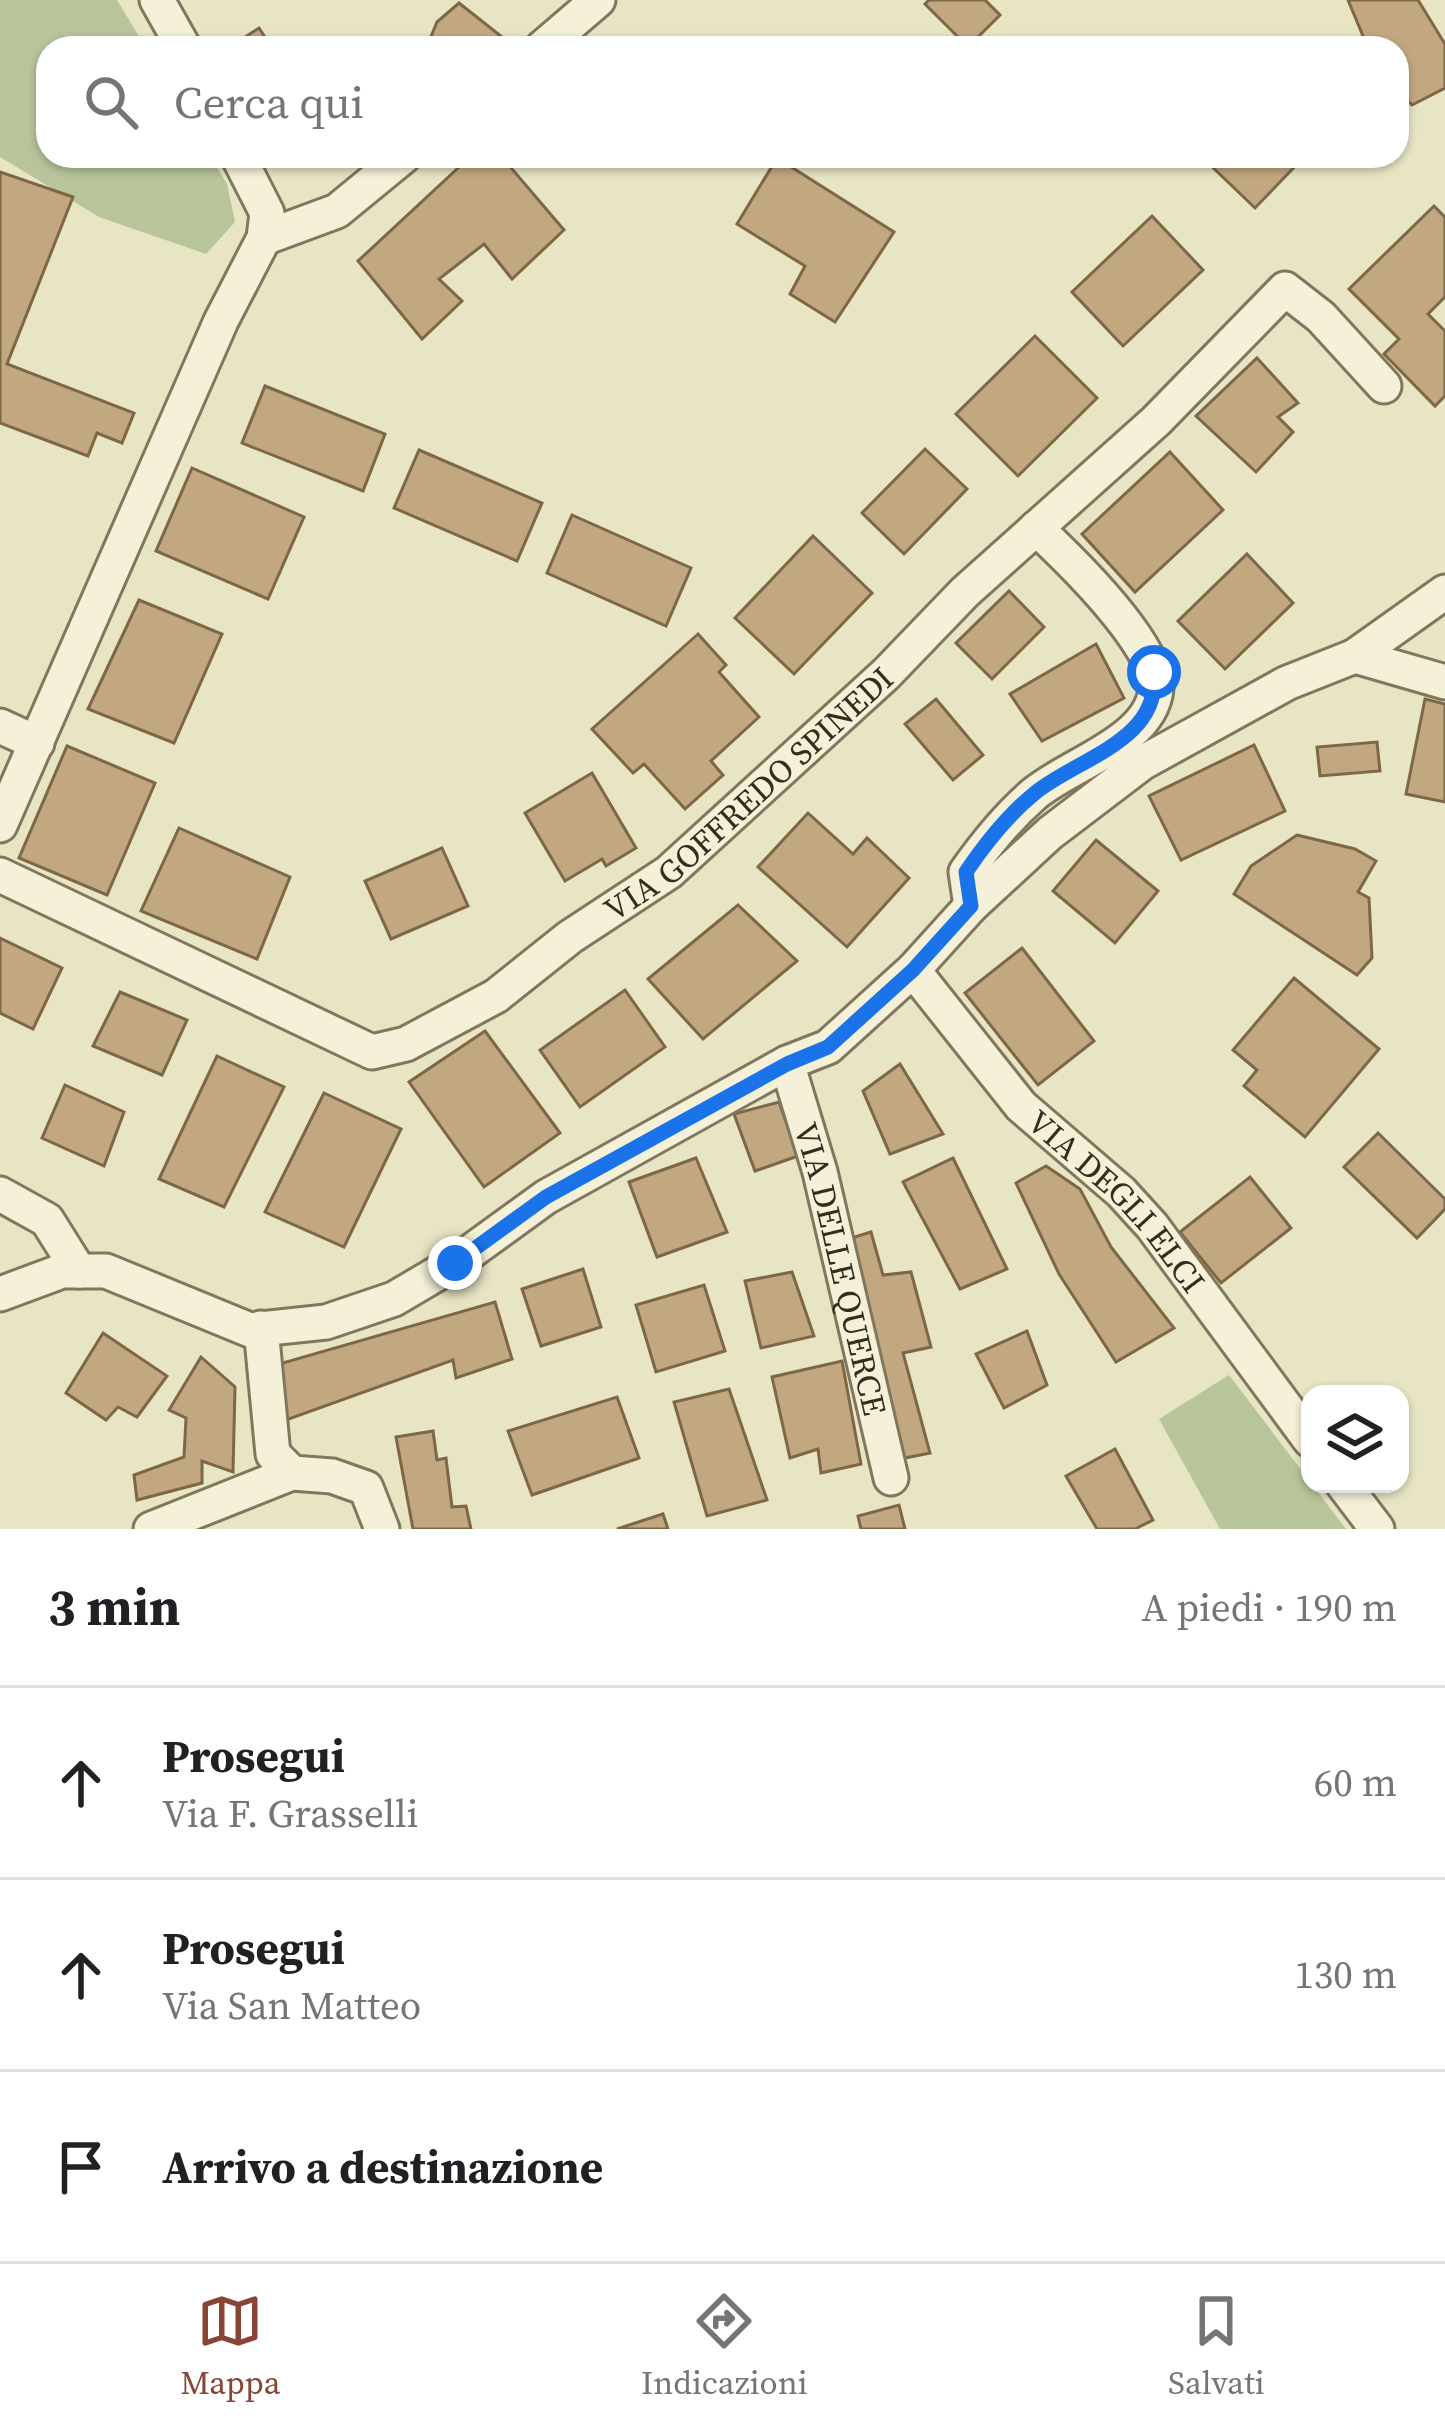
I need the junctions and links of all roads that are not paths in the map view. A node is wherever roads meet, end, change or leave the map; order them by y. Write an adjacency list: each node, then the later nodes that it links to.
1 (157, 0): 3 (street)
2 (598, 0): 4 (street)
3 (177, 36)
4 (556, 36)
5 (244, 168): 7 (street)
6 (389, 168): 7 (street)
7 (264, 238): 14 (street)
8 (1384, 386): 9 (street, VIA GOFFREDO SPINEDI)
9 (1036, 528): 16 (street, VIA GOFFREDO SPINEDI); 17 (street)
10 (1445, 592): 11 (street)
11 (1355, 656): 12 (street); 17 (street)
12 (1445, 682)
13 (0, 726): 14 (street)
14 (37, 743): 15 (street)
15 (0, 825)
16 (0, 875)
17 (971, 906): 18 (street)
18 (913, 970): 19 (street); 24 (street, VIA DEGLI ELCI)
19 (787, 1064): 23 (street); 26 (street, VIA DELLE QUERCE)
20 (0, 1194): 21 (street)
21 (79, 1271): 22 (street); 23 (street)
22 (0, 1294)
23 (262, 1328): 25 (street)
24 (1301, 1428)
25 (292, 1473): 28 (street); 29 (street)
26 (891, 1478)
27 (1350, 1493): 30 (street)
28 (152, 1529)
29 (382, 1529)
30 (1377, 1529)

